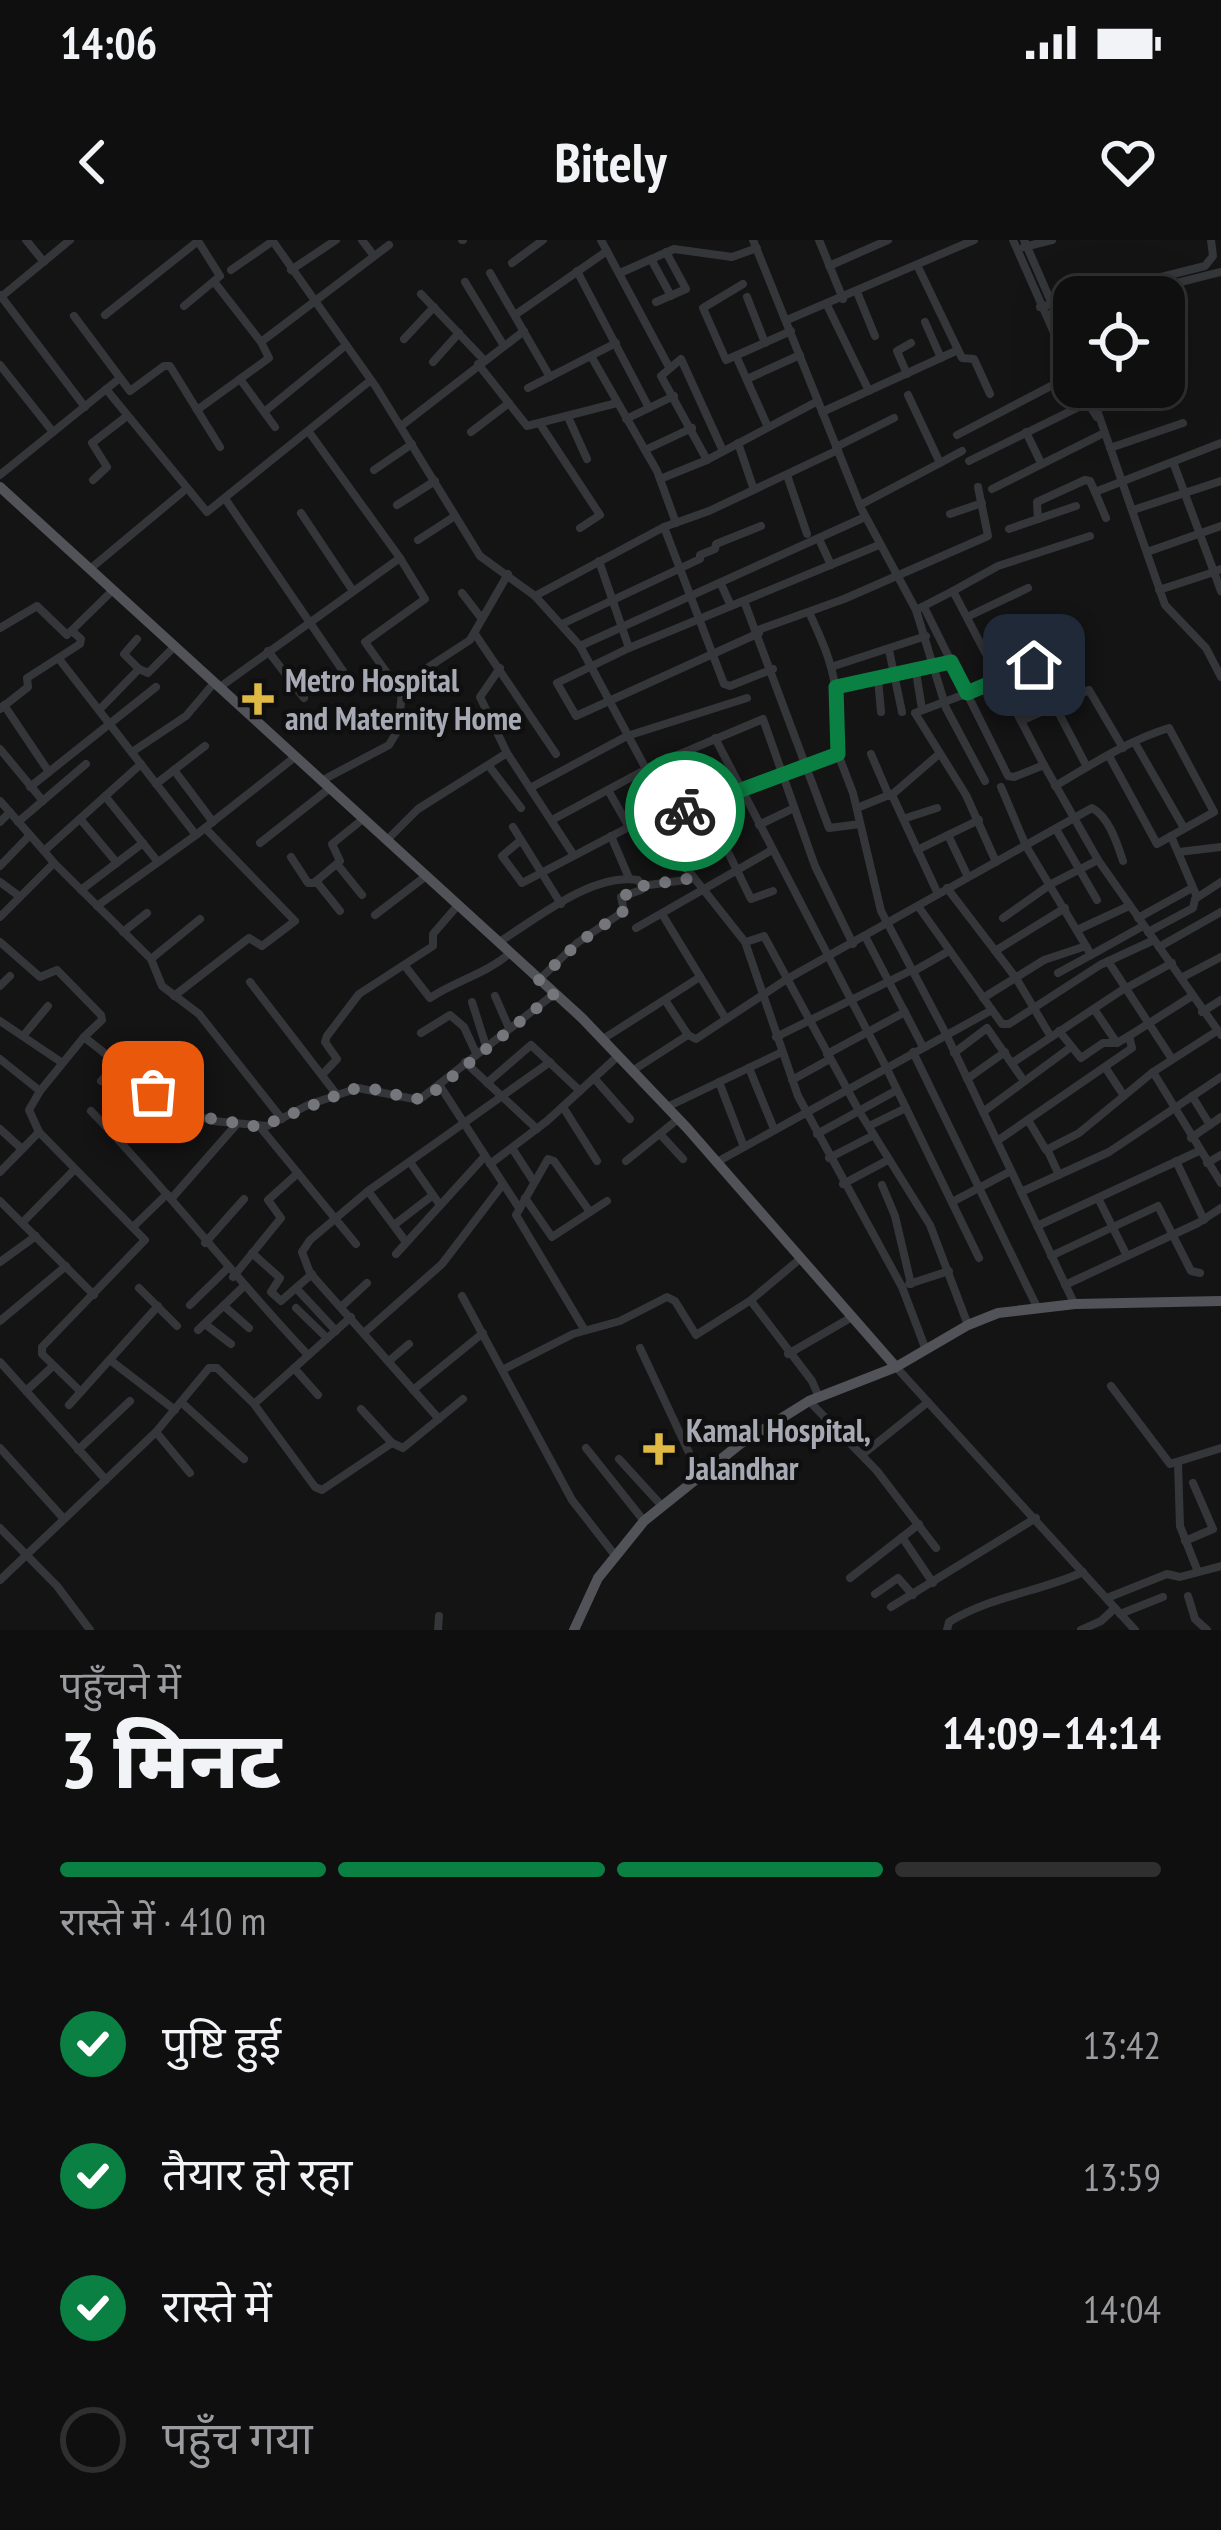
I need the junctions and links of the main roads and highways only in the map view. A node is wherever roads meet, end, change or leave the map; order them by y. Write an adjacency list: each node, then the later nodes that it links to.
1 (0, 488): 3 (main road)
2 (1221, 1301): 3 (main road)
3 (896, 1367): 4 (main road)
4 (574, 1630)

